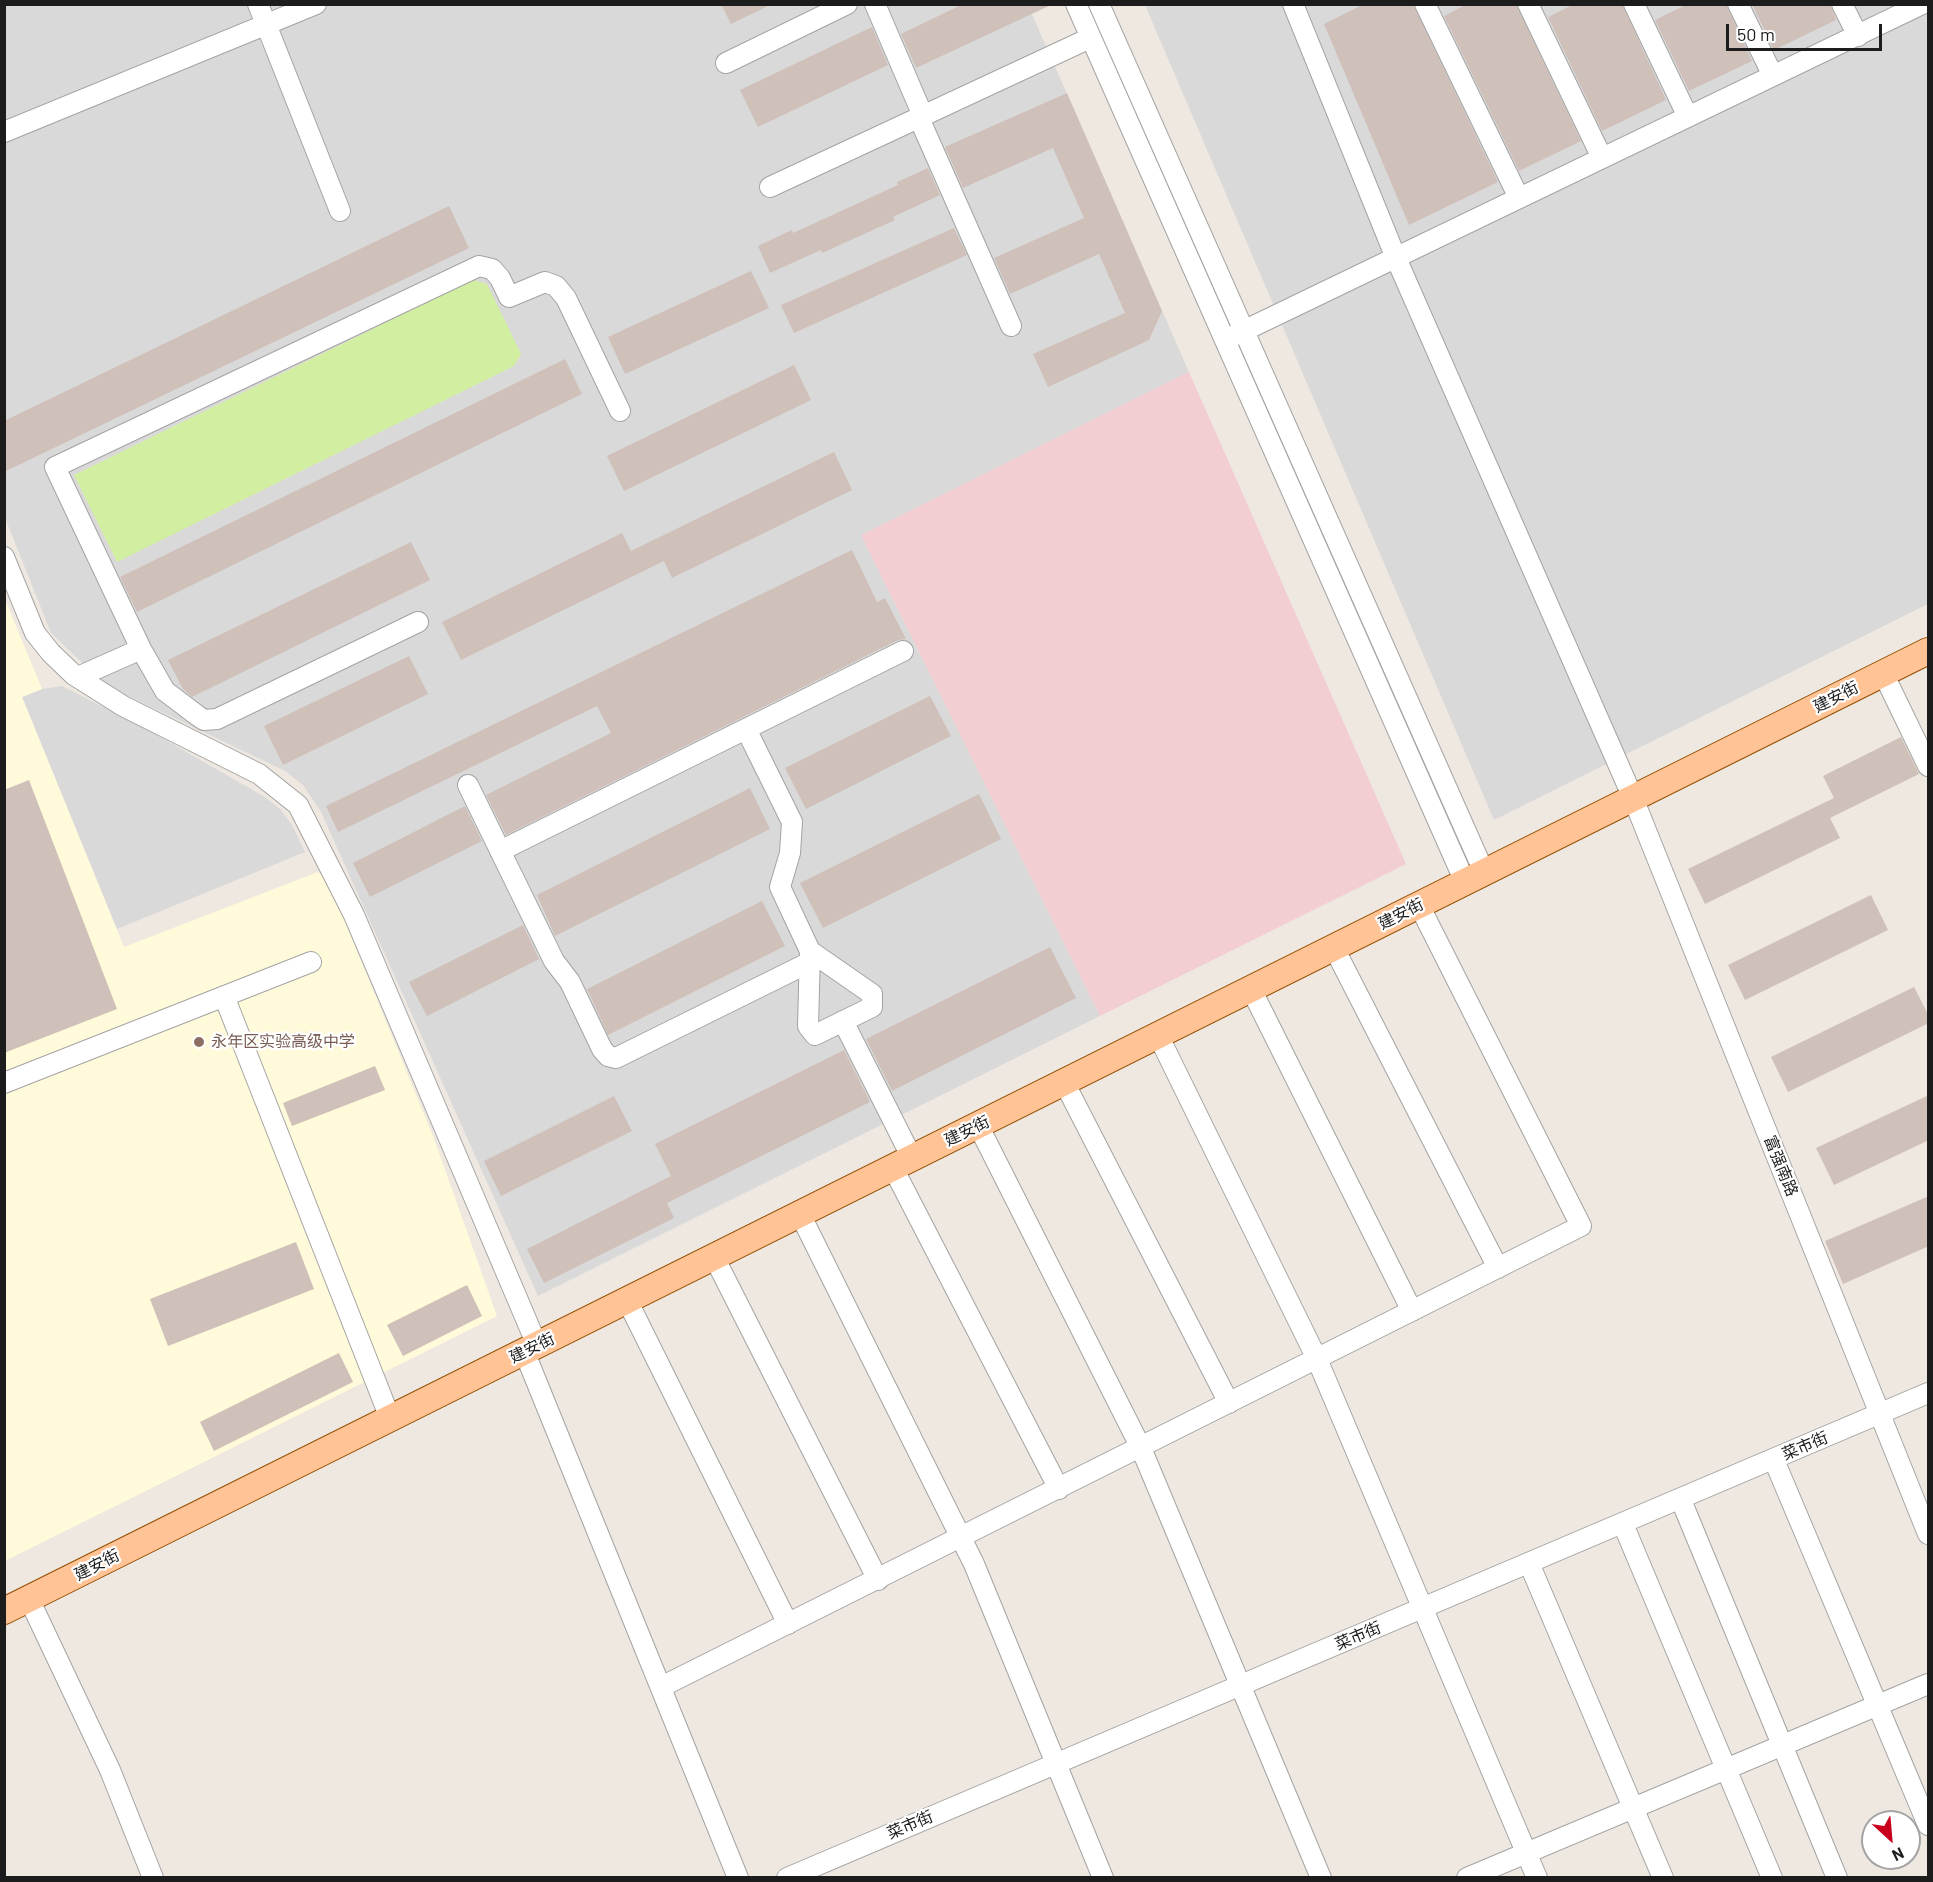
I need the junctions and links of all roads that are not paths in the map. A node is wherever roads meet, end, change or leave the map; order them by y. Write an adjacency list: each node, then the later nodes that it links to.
1 (258, 4): 14 (street)
2 (316, 4): 14 (street)
3 (847, 4): 17 (street)
4 (875, 4): 19 (street)
5 (1076, 4): 16 (street)
6 (1099, 4): 28 (street)
7 (1293, 4): 26 (street, 富强南路)
8 (1425, 4): 24 (street)
9 (1528, 4): 22 (street)
10 (1634, 4): 20 (street)
11 (1738, 4): 18 (street)
12 (1842, 4): 15 (street)
13 (1922, 4): 15 (street)
14 (266, 25): 21 (street); 25 (street)
15 (1858, 36): 18 (street)
16 (1090, 38): 19 (street); 29 (street)
17 (726, 63)
18 (1773, 76): 20 (street)
19 (921, 117): 23 (street); 27 (street)
20 (1688, 117): 22 (street)
21 (4, 132)
22 (1602, 158): 24 (street)
23 (770, 187)
24 (1519, 198): 26 (street)
25 (340, 211)
26 (1396, 258): 28 (street); 41 (street, 富强南路)
27 (1011, 326)
28 (1244, 331): 29 (street); 43 (street)
29 (1224, 340): 43 (street)
30 (620, 411): 33 (street)
31 (4, 557): 37 (street)
32 (418, 622): 33 (street)
33 (141, 649): 37 (street)
34 (903, 651): 38 (street)
35 (1929, 651): 36 (main road, 建安街)
36 (1883, 673): 39 (street); 41 (main road, 建安街)
37 (78, 677): 61 (street)
38 (746, 729): 42 (street); 46 (street)
39 (1929, 766)
40 (468, 785): 42 (street)
41 (1633, 798): 43 (main road, 建安街); 65 (street, 富强南路)
42 (500, 850): 46 (street)
43 (1474, 877): 44 (main road, 建安街)
44 (1419, 905): 45 (main road, 建安街); 58 (street)
45 (1334, 948): 48 (main road, 建安街); 58 (street)
46 (810, 956): 50 (street); 50 (street)
47 (311, 962): 49 (street)
48 (1251, 989): 51 (main road, 建安街); 60 (street)
49 (224, 996): 53 (street); 66 (street)
50 (843, 1021): 55 (street)
51 (1158, 1035): 52 (main road, 建安街); 62 (street)
52 (1064, 1082): 54 (main road, 建安街); 64 (street)
53 (4, 1083)
54 (978, 1125): 55 (main road, 建安街); 67 (street)
55 (902, 1163): 56 (main road, 建安街); 69 (street)
56 (800, 1214): 57 (main road, 建安街); 73 (street)
57 (714, 1257): 59 (main road, 建安街); 75 (street)
58 (1498, 1268): 60 (street)
59 (627, 1300): 61 (main road, 建安街); 79 (street)
60 (1412, 1311): 62 (street)
61 (530, 1348): 66 (main road, 建安街); 82 (street)
62 (1317, 1359): 64 (street); 77 (street)
63 (1929, 1393): 65 (street, 菜市街)
64 (1229, 1403): 67 (street)
65 (1880, 1414): 68 (street, 菜市街); 72 (street, 富强南路)
66 (390, 1418): 76 (main road, 建安街)
67 (1141, 1448): 69 (street); 81 (street)
68 (1774, 1460): 70 (street, 菜市街); 83 (street)
69 (1059, 1489): 73 (street)
70 (1680, 1500): 71 (street, 菜市街); 84 (street)
71 (1623, 1524): 74 (street, 菜市街); 86 (street)
72 (1929, 1534)
73 (961, 1538): 75 (street); 85 (street)
74 (1529, 1563): 77 (street, 菜市街); 87 (street)
75 (878, 1580): 79 (street)
76 (29, 1599): 78 (main road, 建安街); 90 (street)
77 (1423, 1608): 81 (street, 菜市街); 89 (street)
78 (4, 1611)
79 (788, 1624): 82 (street)
80 (1929, 1684): 83 (street)
81 (1241, 1686): 85 (street, 菜市街); 94 (street)
82 (661, 1687): 91 (street)
83 (1878, 1705): 84 (street); 88 (street)
84 (1782, 1745): 86 (street); 99 (street)
85 (1056, 1764): 92 (street, 菜市街); 93 (street)
86 (1726, 1768): 87 (street); 98 (street)
87 (1633, 1808): 89 (street); 97 (street)
88 (1929, 1825)
89 (1527, 1852): 95 (street); 96 (street)
90 (153, 1878)
91 (738, 1878)
92 (787, 1878)
93 (1103, 1878)
94 (1321, 1878)
95 (1467, 1878)
96 (1537, 1878)
97 (1663, 1878)
98 (1772, 1878)
99 (1838, 1878)

